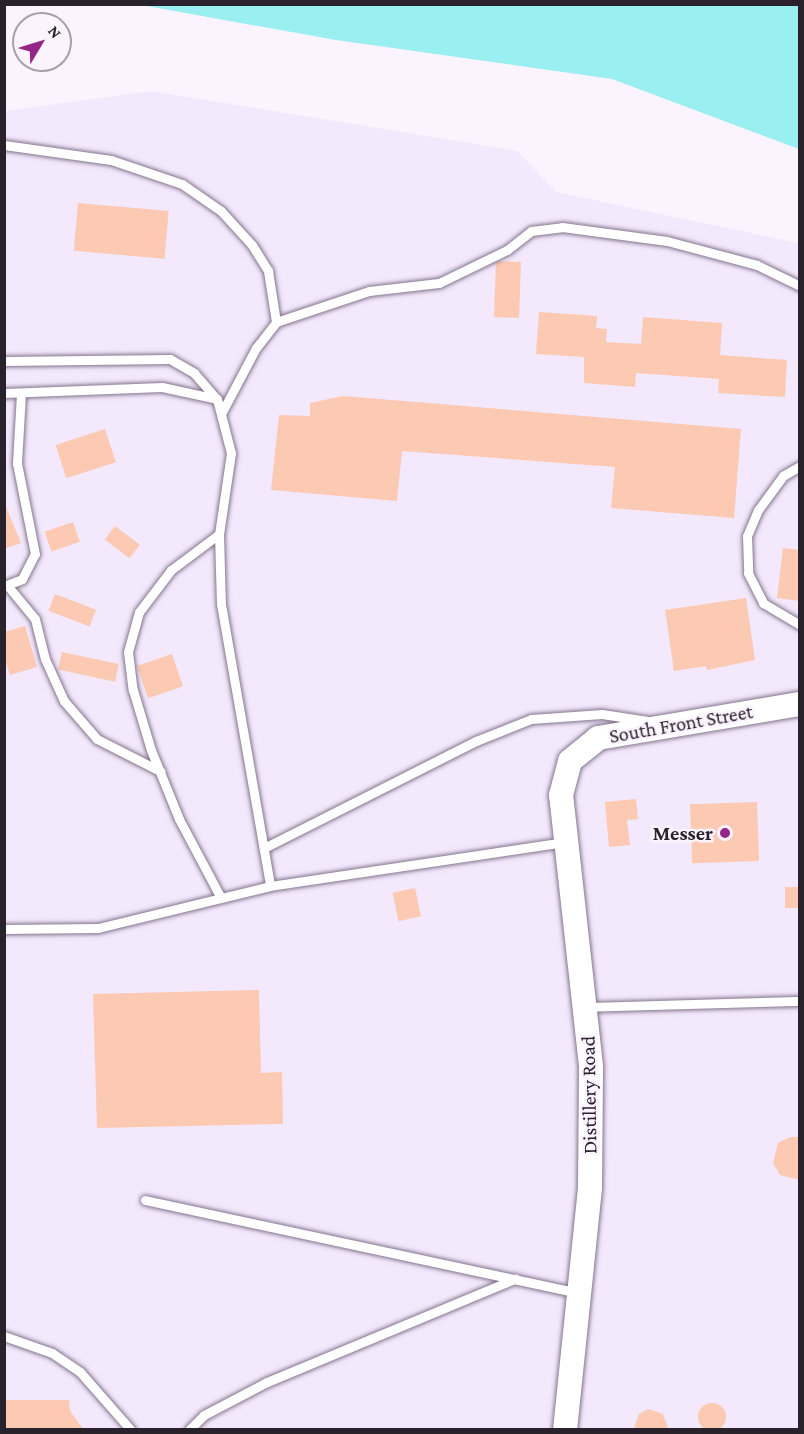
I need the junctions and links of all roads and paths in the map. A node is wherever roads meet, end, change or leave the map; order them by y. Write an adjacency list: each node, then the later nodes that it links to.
1 (4, 144): 3 (lane)
2 (800, 286): 3 (lane)
3 (276, 322): 8 (lane)
4 (4, 361): 7 (lane)
5 (4, 393): 6 (lane)
6 (21, 394): 7 (lane); 11 (lane)
7 (218, 399): 8 (lane)
8 (221, 414): 10 (lane)
9 (800, 466): 12 (lane)
10 (219, 534): 16 (lane); 18 (lane)
11 (6, 585): 16 (lane)
12 (800, 625)
13 (800, 704): 14 (street, South Front Street)
14 (664, 724): 15 (street, South Front Street); 18 (lane)
15 (570, 761): 17 (street, Distillery Road)
16 (160, 771): 20 (lane)
17 (567, 842): 19 (lane); 23 (street, Distillery Road)
18 (264, 848): 19 (lane)
19 (270, 886): 20 (lane)
20 (221, 898): 21 (lane)
21 (4, 929)
22 (800, 1001): 23 (lane)
23 (585, 1007): 26 (street, Distillery Road)
24 (145, 1200): 25 (lane)
25 (515, 1280): 26 (lane); 29 (lane)
26 (579, 1293): 30 (street, Distillery Road)
27 (4, 1336): 28 (lane)
28 (131, 1430)
29 (189, 1430)
30 (565, 1430)

